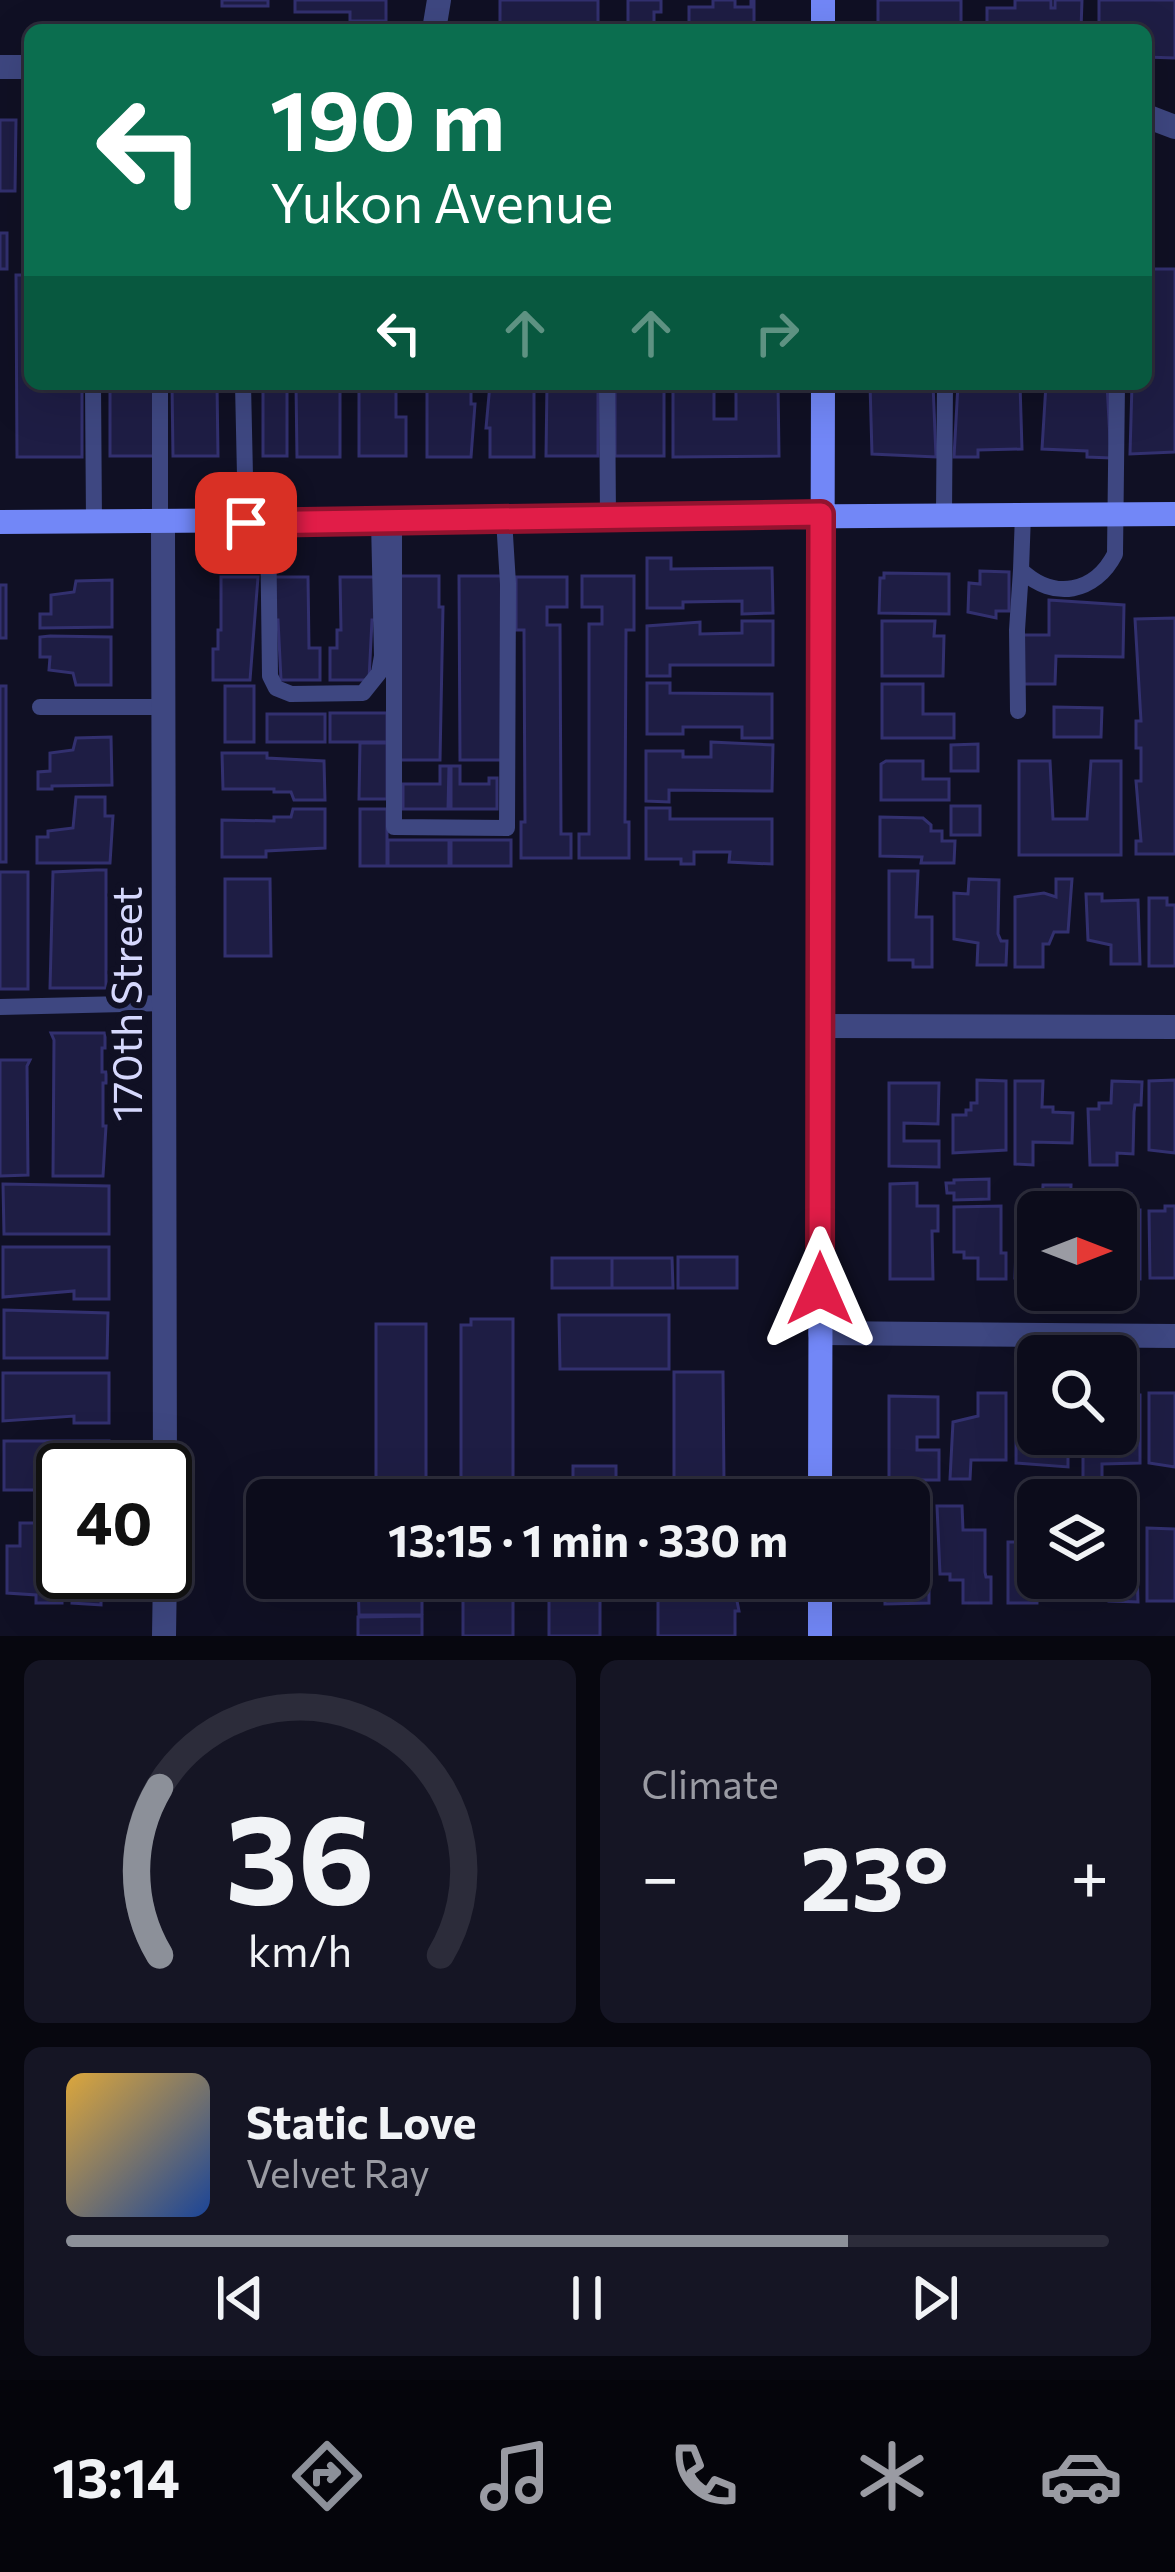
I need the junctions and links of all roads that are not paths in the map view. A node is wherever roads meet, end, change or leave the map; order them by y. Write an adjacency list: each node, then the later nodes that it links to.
1 (93, 390): 18 (lane)
2 (160, 390): 19 (lane)
3 (244, 390): 17 (lane)
4 (607, 390): 13 (lane)
5 (823, 390): 8 (street)
6 (945, 390): 9 (lane)
7 (1117, 390): 11 (lane)
8 (821, 514): 9 (street); 13 (street); 26 (street)
9 (944, 514): 10 (street)
10 (1023, 514): 11 (street); 20 (lane)
11 (1117, 514): 12 (street); 20 (lane)
12 (1175, 514)
13 (608, 517): 14 (street)
14 (503, 519): 15 (street); 15 (lane)
15 (387, 520): 17 (street); 17 (lane)
16 (0, 521): 18 (street)
17 (257, 522): 19 (street)
18 (94, 523): 19 (street)
19 (162, 523): 21 (street, 170th Street)
20 (1022, 570): 23 (lane)
21 (165, 706): 22 (lane); 24 (street, 170th Street)
22 (40, 707)
23 (1018, 711)
24 (166, 1003): 25 (lane); 30 (street, 170th Street)
25 (0, 1007)
26 (821, 1026): 27 (street); 28 (street)
27 (1175, 1027)
28 (820, 1333): 29 (street); 31 (street)
29 (1175, 1336)
30 (165, 1443)
31 (820, 1479)
32 (165, 1599): 34 (street)
33 (820, 1599): 35 (street)
34 (164, 1636)
35 (820, 1636)

